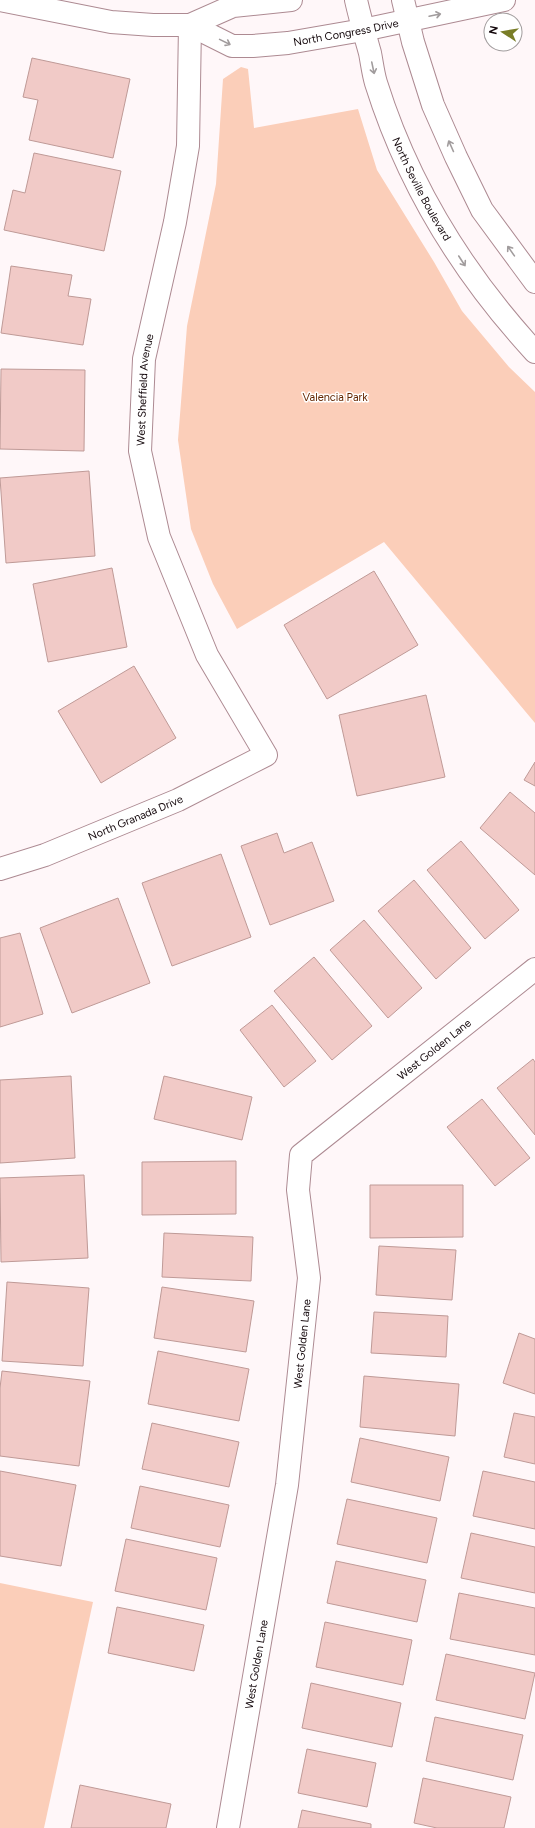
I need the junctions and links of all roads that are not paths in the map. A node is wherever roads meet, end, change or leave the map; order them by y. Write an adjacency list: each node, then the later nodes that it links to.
1 (0, 0): 6 (street, North Congress Drive)
2 (291, 0): 6 (street, North Congress Drive)
3 (356, 0): 7 (street, North Seville Boulevard)
4 (504, 0): 5 (street, North Congress Drive, one-way to 4)
5 (405, 10): 7 (street, North Congress Drive); 8 (street, one-way to 5)
6 (190, 25): 7 (street, North Congress Drive, one-way to 7); 10 (street, West Sheffield Avenue)
7 (363, 30): 9 (street, North Seville Boulevard, one-way to 9)
8 (535, 282)
9 (535, 352)
10 (266, 755): 11 (street, North Granada Drive)
11 (0, 869)
12 (535, 968): 13 (street, West Golden Lane)
13 (228, 1828)

